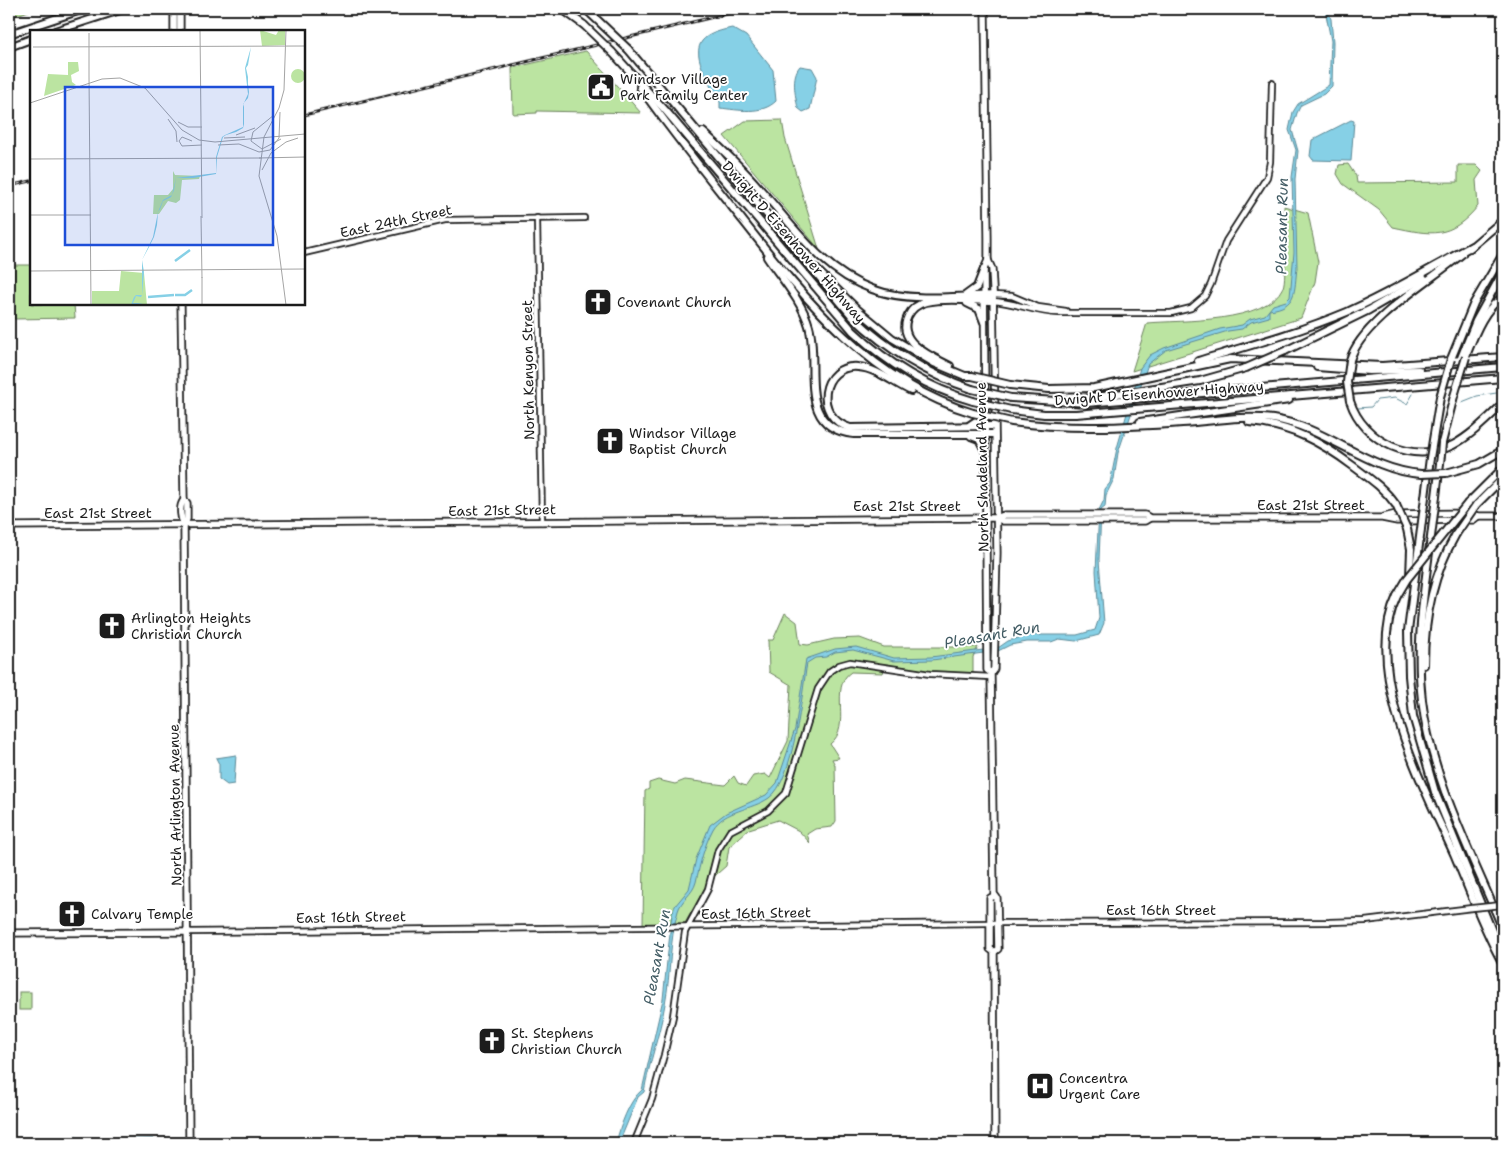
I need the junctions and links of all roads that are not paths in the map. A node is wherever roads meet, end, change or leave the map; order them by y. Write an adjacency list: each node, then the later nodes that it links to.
1 (84, 9): 11 (highway)
2 (123, 9): 8 (highway)
3 (174, 9): 9 (main road)
4 (180, 9): 10 (main road)
5 (562, 9): 14 (highway, Dwight D Eisenhower Highway, bridge)
6 (584, 9): 16 (highway, Dwight D Eisenhower Highway, bridge)
7 (986, 9): 25 (main road, North Shadeland Avenue)
8 (58, 30)
9 (174, 30)
10 (180, 30)
11 (9, 34)
12 (30, 39): 13 (highway)
13 (9, 47)
14 (624, 66): 20 (highway); 43 (highway, Dwight D Eisenhower Highway, bridge)
15 (1272, 84): 31 (street)
16 (686, 116): 24 (highway, Dwight D Eisenhower Highway); 32 (highway)
17 (537, 218): 18 (street, East 24th Street); 22 (street, East 24th Street); 63 (street, North Kenyon Street)
18 (584, 218)
19 (1503, 220): 21 (highway)
20 (752, 232): 45 (highway); 55 (highway)
21 (1472, 246): 26 (highway); 41 (highway)
22 (305, 253)
23 (1503, 254): 66 (highway, bridge)
24 (801, 256): 40 (highway); 44 (highway, Dwight D Eisenhower Highway, bridge)
25 (988, 260): 27 (main road, North Shadeland Avenue); 31 (main road, North Shadeland Avenue)
26 (1456, 260): 44 (highway, bridge); 47 (highway, bridge)
27 (984, 269): 30 (main road, North Shadeland Avenue); 32 (highway)
28 (1503, 272): 36 (highway)
29 (1503, 297): 36 (highway)
30 (984, 298): 31 (highway); 32 (highway); 34 (main road, North Shadeland Avenue)
31 (993, 298): 52 (main road, North Shadeland Avenue)
32 (960, 299): 34 (highway); 40 (highway)
33 (181, 305): 65 (main road, North Arlington Avenue)
34 (984, 322): 46 (main road, North Shadeland Avenue)
35 (1503, 357): 37 (highway)
36 (1463, 358): 69 (highway, bridge)
37 (1264, 360): 39 (highway); 41 (highway)
38 (1503, 367): 39 (highway, Dwight D Eisenhower Highway)
39 (1442, 372): 44 (highway, Dwight D Eisenhower Highway)
40 (972, 376): 41 (highway, bridge)
41 (1154, 376)
42 (1503, 378): 43 (highway, Dwight D Eisenhower Highway)
43 (1339, 392): 49 (highway)
44 (1124, 396)
45 (938, 400): 49 (highway, bridge); 50 (highway)
46 (985, 402): 50 (highway); 51 (main road, North Shadeland Avenue)
47 (1503, 404)
48 (1220, 421): 49 (highway); 57 (highway, bridge); 66 (highway, bridge)
49 (1138, 424)
50 (966, 426): 51 (highway)
51 (985, 426): 52 (highway); 53 (main road, North Shadeland Avenue)
52 (994, 426): 54 (main road, North Shadeland Avenue)
53 (985, 434): 54 (highway); 55 (highway); 56 (main road, North Shadeland Avenue)
54 (993, 434): 62 (main road, North Shadeland Avenue)
55 (965, 435): 56 (highway)
56 (984, 450): 61 (main road, North Shadeland Avenue)
57 (1503, 450)
58 (1503, 468): 80 (highway, bridge)
59 (1503, 478): 69 (highway, bridge)
60 (1503, 516): 62 (main road, East 21st Street)
61 (986, 518): 62 (main road, East 21st Street); 63 (main road, East 21st Street); 67 (main road, North Shadeland Avenue)
62 (996, 518): 67 (main road, North Shadeland Avenue)
63 (542, 522): 65 (main road, East 21st Street)
64 (9, 526): 65 (main road, East 21st Street)
65 (184, 526): 76 (main road, North Arlington Avenue)
66 (1409, 618): 79 (highway)
67 (991, 660): 68 (main road, North Shadeland Avenue)
68 (991, 675): 70 (main road, North Shadeland Avenue); 74 (street)
69 (1426, 722): 75 (highway)
70 (994, 896): 72 (main road, North Shadeland Avenue); 73 (main road, North Shadeland Avenue)
71 (1503, 905): 73 (street, East 16th Street, bridge)
72 (990, 923): 73 (street, East 16th Street); 74 (street, East 16th Street); 78 (main road, North Shadeland Avenue)
73 (998, 923): 78 (main road, North Shadeland Avenue)
74 (687, 927): 76 (street, East 16th Street); 82 (street)
75 (1503, 929)
76 (189, 932): 77 (main road, East 16th Street); 81 (main road, North Arlington Avenue)
77 (9, 933)
78 (994, 952): 83 (main road, North Shadeland Avenue)
79 (1503, 958)
80 (1503, 964)
81 (189, 1143)
82 (634, 1143)
83 (995, 1143)

